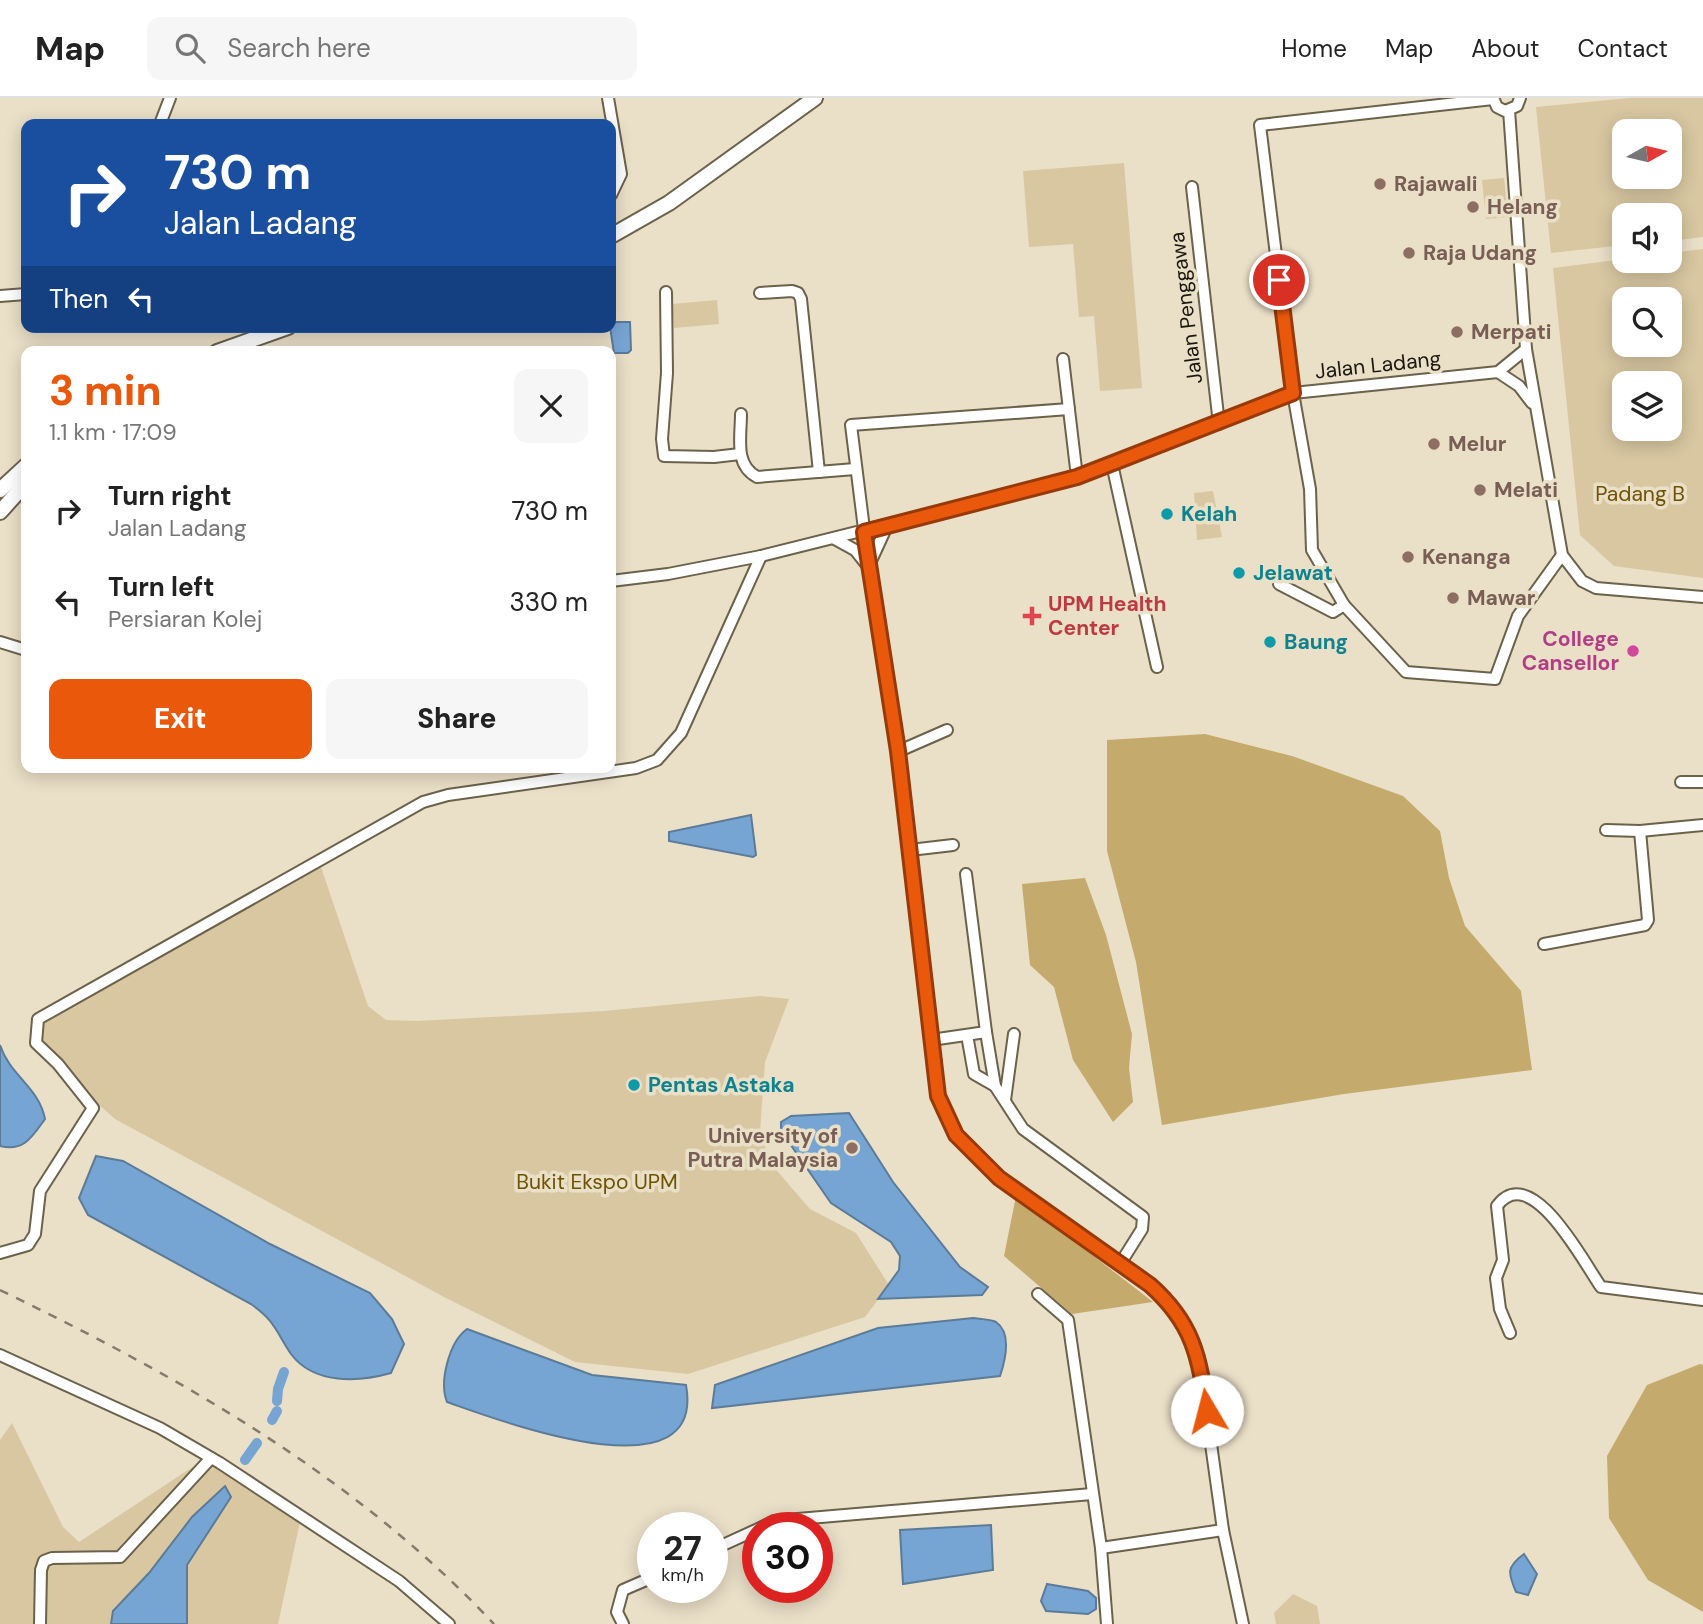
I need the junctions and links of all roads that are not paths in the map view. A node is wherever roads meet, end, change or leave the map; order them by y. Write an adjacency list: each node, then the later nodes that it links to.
1 (170, 98): 7 (street)
2 (608, 98): 8 (street)
3 (815, 98): 12 (street)
4 (1520, 98): 6 (street)
5 (1493, 99): 6 (street); 22 (street)
6 (1509, 110): 19 (street)
7 (162, 119)
8 (612, 119)
9 (616, 145): 10 (street)
10 (616, 184)
11 (1192, 187): 26 (street, Jalan Penggawa)
12 (616, 233)
13 (667, 292): 27 (street)
14 (760, 293): 31 (street)
15 (21, 294): 16 (street)
16 (0, 296)
17 (271, 333): 18 (street)
18 (234, 346)
19 (1526, 349): 21 (street); 23 (street)
20 (1063, 359): 24 (street)
21 (1498, 372): 22 (street, Jalan Ladang); 23 (street)
22 (1293, 393): 26 (street, Jalan Ladang); 45 (street)
23 (1533, 404): 39 (street)
24 (1069, 409): 29 (street); 32 (street)
25 (741, 414): 27 (street)
26 (1219, 424): 28 (street, Jalan Ladang)
27 (740, 454): 31 (street)
28 (1112, 464): 32 (street, Jalan Ladang); 48 (street)
29 (855, 470): 31 (street); 37 (street)
30 (21, 471): 34 (street)
31 (819, 472)
32 (1077, 477): 36 (street, Jalan Ladang)
33 (21, 489): 35 (street)
34 (0, 490)
35 (0, 512)
36 (887, 526): 37 (street, Jalan Ladang); 41 (street)
37 (864, 532): 38 (street, Jalan Ladang); 41 (street)
38 (835, 538): 40 (street, Jalan Ladang); 41 (street)
39 (1562, 555): 44 (street); 45 (street)
40 (761, 556): 42 (street, Jalan Ladang); 51 (street)
41 (869, 569): 50 (street)
42 (616, 580)
43 (1279, 584): 45 (street)
44 (1703, 597)
45 (1344, 605)
46 (0, 642): 47 (street)
47 (21, 648)
48 (1157, 667)
49 (947, 730): 50 (street)
50 (898, 751): 59 (street)
51 (616, 771)
52 (601, 773): 68 (street)
53 (1681, 782): 54 (street)
54 (1703, 782)
55 (1703, 825): 57 (street)
56 (1606, 830): 57 (street)
57 (1640, 831): 61 (street)
58 (953, 845): 59 (street)
59 (910, 850): 65 (street)
60 (966, 874): 62 (street)
61 (1544, 944)
62 (985, 1032): 64 (street); 66 (street)
63 (1014, 1034): 67 (street)
64 (967, 1035): 65 (street); 66 (street)
65 (931, 1040): 69 (street)
66 (995, 1086): 67 (street)
67 (1004, 1101): 69 (street)
68 (0, 1253)
69 (1121, 1264): 77 (street)
70 (1038, 1294): 75 (street)
71 (1703, 1300): 72 (street)
72 (1510, 1332)
73 (0, 1355): 74 (street)
74 (211, 1458): 80 (street); 81 (street)
75 (1092, 1494): 76 (street); 78 (street)
76 (833, 1516)
77 (1223, 1530): 78 (street); 84 (street)
78 (1101, 1548): 83 (street)
79 (637, 1584): 82 (street)
80 (40, 1624)
81 (449, 1624)
82 (623, 1624)
83 (1107, 1624)
84 (1243, 1624)

